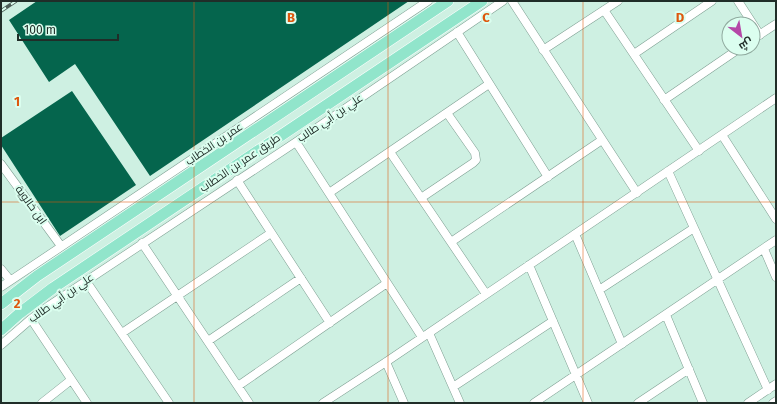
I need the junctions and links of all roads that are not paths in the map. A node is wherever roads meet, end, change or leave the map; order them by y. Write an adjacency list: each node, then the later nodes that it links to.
1 (428, 1): 26 (street, عمر بن الخطاب)
2 (448, 1): 28 (main road, طريق عمر بن الخطاب)
3 (482, 1): 35 (main road, طريق عمر بن الخطاب)
4 (503, 1): 12 (street, علي بن أبي طالب)
5 (512, 1): 14 (street)
6 (618, 1): 9 (street)
7 (712, 1): 15 (street)
8 (738, 1): 10 (street)
9 (604, 10): 14 (street); 15 (street)
10 (746, 16)
11 (776, 24): 13 (street)
12 (457, 32): 17 (street); 23 (street, علي بن أبي طالب)
13 (761, 34)
14 (543, 50): 22 (street)
15 (634, 54): 19 (street)
16 (728, 56): 19 (street)
17 (489, 84): 20 (street); 30 (street)
18 (776, 98): 21 (street)
19 (664, 100): 24 (street)
20 (447, 113): 25 (street); 34 (street)
21 (722, 135): 24 (street); 36 (street)
22 (602, 140): 30 (street); 33 (street)
23 (296, 142): 31 (street, علي بن أبي طالب); 32 (street)
24 (699, 151): 29 (street)
25 (390, 152): 32 (street); 34 (street)
26 (186, 163): 28 (street); 44 (street, عمر بن الخطاب)
27 (1, 164): 44 (street, ابن خالوية)
28 (203, 164): 49 (main road, طريق عمر بن الخطاب)
29 (668, 171): 33 (street); 38 (street)
30 (548, 177): 42 (street)
31 (237, 180): 37 (street, علي بن أبي طالب); 39 (street)
32 (329, 193): 55 (street)
33 (636, 193): 40 (street)
34 (421, 198): 42 (street)
35 (185, 200): 37 (street); 65 (main road, طريق عمر بن الخطاب)
36 (776, 219)
37 (175, 221): 43 (street, علي بن أبي طالب)
38 (694, 228): 54 (street); 57 (street)
39 (271, 233): 51 (street); 59 (street)
40 (575, 234): 47 (street); 57 (street)
41 (776, 240): 45 (street)
42 (451, 242): 58 (street)
43 (142, 243): 53 (street, علي بن أبي طالب); 59 (street)
44 (61, 246): 46 (street, عمر بن الخطاب)
45 (764, 248): 50 (street); 54 (street)
46 (43, 258): 49 (street); 52 (street, عمر بن الخطاب)
47 (529, 265): 58 (street); 63 (street)
48 (1, 269): 52 (street)
49 (37, 276): 60 (main road, طريق عمر بن الخطاب)
50 (776, 277)
51 (301, 278): 64 (street); 68 (street)
52 (10, 280): 56 (street, عمر بن الخطاب)
53 (86, 280): 62 (street, علي بن أبي طالب); 66 (street)
54 (718, 280): 61 (street); 78 (street)
55 (387, 283): 64 (street); 67 (street)
56 (1, 287)
57 (599, 290): 69 (street)
58 (486, 294): 67 (street)
59 (177, 296): 66 (street); 68 (street)
60 (1, 304)
61 (666, 315): 69 (street); 72 (street)
62 (31, 319): 70 (street, علي بن أبي طالب); 74 (street)
63 (553, 321): 73 (street); 77 (street)
64 (330, 323): 76 (street)
65 (1, 330)
66 (122, 333): 82 (street)
67 (426, 335): 71 (street); 77 (street)
68 (208, 342): 76 (street)
69 (622, 344): 73 (street)
70 (1, 345)
71 (386, 362): 84 (street); 85 (street)
72 (689, 369): 89 (street); 90 (street)
73 (576, 375): 87 (street); 88 (street)
74 (71, 380): 80 (street); 81 (street)
75 (776, 384): 78 (street)
76 (238, 386): 83 (street)
77 (453, 387): 86 (street)
78 (768, 390): 91 (street)
79 (776, 401): 92 (street)
80 (42, 403)
81 (87, 403)
82 (169, 403)
83 (249, 403)
84 (323, 403)
85 (404, 403)
86 (460, 403)
87 (534, 403)
88 (588, 403)
89 (638, 403)
90 (703, 403)
91 (748, 403)
92 (773, 403)

